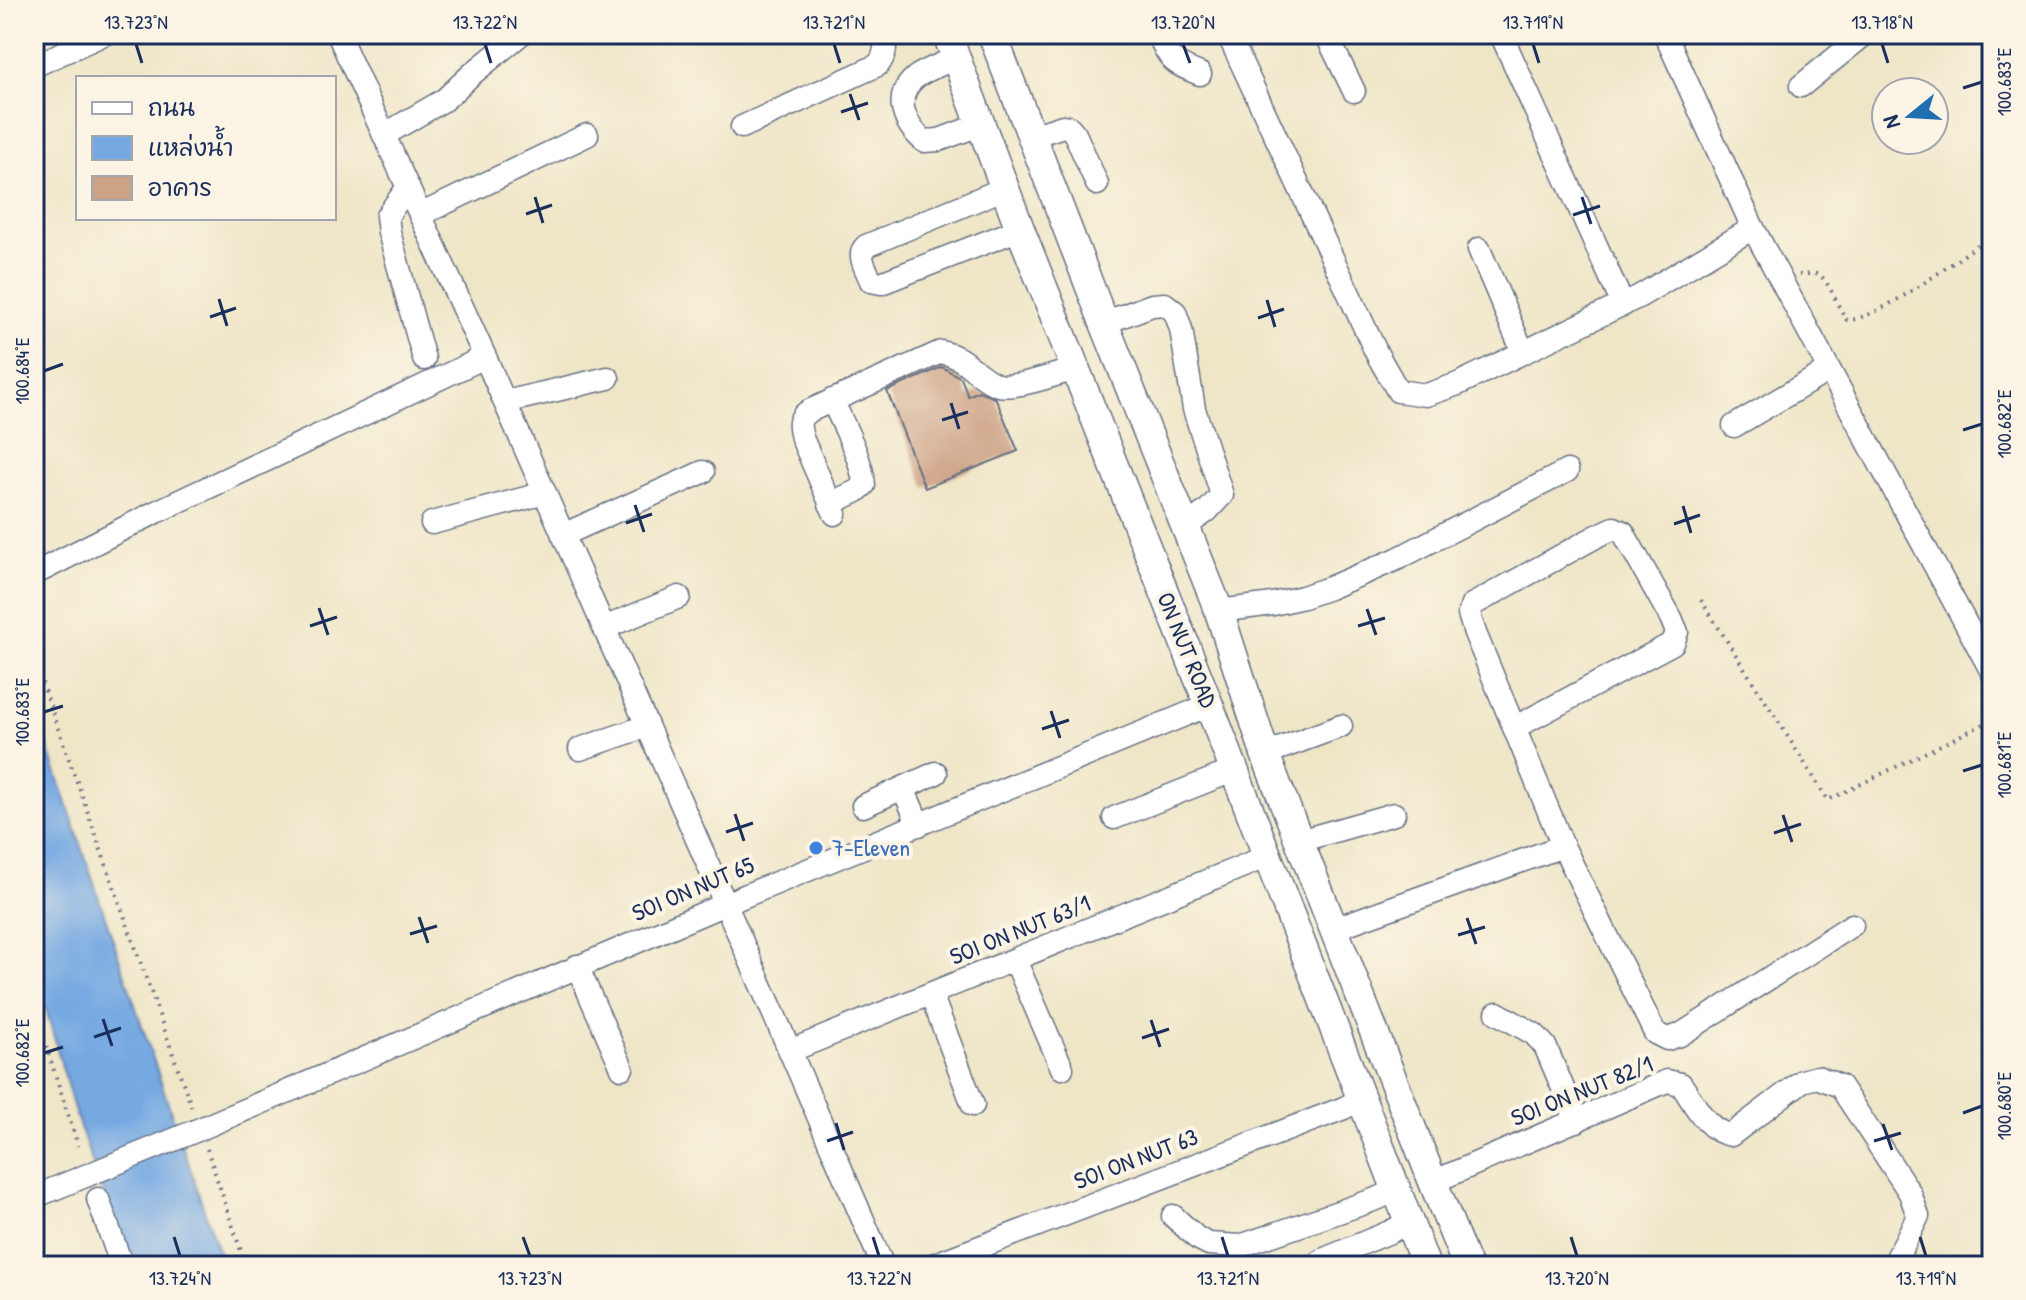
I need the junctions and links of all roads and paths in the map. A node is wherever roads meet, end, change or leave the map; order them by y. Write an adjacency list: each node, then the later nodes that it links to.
1 (104, 34): 13 (street)
2 (338, 34): 19 (street)
3 (521, 34): 19 (street)
4 (884, 34): 18 (street)
5 (1158, 34): 14 (street)
6 (1228, 34): 35 (street)
7 (1326, 34): 16 (street)
8 (1501, 34): 33 (street)
9 (1665, 34): 26 (street)
10 (1865, 34): 15 (street)
11 (1000, 37): 21 (main road, ON NUT ROAD)
12 (951, 46): 17 (main road, ON NUT ROAD); 17 (street)
13 (34, 66)
14 (1200, 74)
15 (1801, 86)
16 (1354, 91)
17 (982, 124): 24 (main road, ON NUT ROAD)
18 (742, 127)
19 (384, 135): 23 (street)
20 (587, 135): 25 (street)
21 (1032, 136): 22 (street); 30 (main road, ON NUT ROAD)
22 (1097, 184)
23 (408, 187): 25 (street); 37 (street)
24 (1005, 188): 27 (main road, ON NUT ROAD); 27 (street)
25 (420, 215): 36 (street)
26 (1753, 228): 31 (street); 33 (street)
27 (1020, 229): 32 (main road, ON NUT ROAD)
28 (1992, 234): 31 (path)
29 (1479, 249): 35 (street)
30 (1082, 269): 32 (main road); 34 (main road, ON NUT ROAD)
31 (1777, 274): 39 (street)
32 (1042, 285): 38 (main road, ON NUT ROAD)
33 (1623, 305): 35 (street)
34 (1104, 323): 48 (main road, ON NUT ROAD); 48 (street)
35 (1523, 352)
36 (485, 357): 42 (street); 50 (street)
37 (424, 359)
38 (1075, 369): 41 (street); 58 (main road, ON NUT ROAD)
39 (1829, 370): 43 (street); 56 (street)
40 (608, 378): 42 (street)
41 (832, 400): 41 (street)
42 (505, 402): 46 (street)
43 (1734, 426)
44 (1567, 471): 53 (street)
45 (703, 472): 49 (street)
46 (545, 493): 47 (street); 49 (street)
47 (432, 523)
48 (1186, 526): 53 (main road, ON NUT ROAD)
49 (563, 535): 54 (street)
50 (34, 574)
51 (679, 597): 54 (street)
52 (1701, 600): 59 (path)
53 (1219, 611): 57 (main road, ON NUT ROAD)
54 (604, 628): 60 (street)
55 (34, 660): 89 (path)
56 (1992, 672)
57 (1245, 691): 58 (main road); 64 (main road, ON NUT ROAD)
58 (1209, 705): 65 (main road, ON NUT ROAD); 71 (street, SOI ON NUT 65)
59 (1992, 720)
60 (647, 726): 63 (street); 75 (street)
61 (1341, 726): 64 (street)
62 (1514, 728): 62 (street); 73 (street)
63 (580, 749)
64 (1265, 754): 72 (main road, ON NUT ROAD)
65 (1235, 770): 70 (street); 74 (main road, ON NUT ROAD)
66 (936, 773): 67 (street)
67 (903, 788): 68 (street); 71 (street)
68 (863, 806)
69 (1394, 814): 72 (street)
70 (1114, 818)
71 (919, 825): 75 (street, SOI ON NUT 65)
72 (1299, 841): 77 (main road, ON NUT ROAD)
73 (1563, 846): 76 (street); 77 (street)
74 (1268, 856): 78 (street, SOI ON NUT 63/1); 86 (main road, ON NUT ROAD)
75 (725, 904): 79 (street, SOI ON NUT 65); 83 (street)
76 (1852, 925)
77 (1333, 929): 91 (main road, ON NUT ROAD)
78 (1015, 960): 80 (street, SOI ON NUT 63/1); 85 (street)
79 (577, 966): 84 (street); 89 (street, SOI ON NUT 65)
80 (931, 994): 83 (street, SOI ON NUT 63/1); 87 (street)
81 (34, 1008): 90 (path)
82 (1497, 1013): 88 (street)
83 (790, 1051): 100 (street)
84 (622, 1068)
85 (1062, 1068)
86 (1361, 1099): 92 (main road, ON NUT ROAD); 101 (street, SOI ON NUT 63)
87 (973, 1105)
88 (1577, 1121): 91 (street, SOI ON NUT 82/1); 104 (street, SOI ON NUT 82/1)
89 (200, 1129): 93 (street, SOI ON NUT 65); 99 (path)
90 (78, 1146)
91 (1433, 1182): 103 (main road, ON NUT ROAD)
92 (1396, 1190): 95 (street); 96 (main road, ON NUT ROAD)
93 (34, 1197)
94 (98, 1199): 98 (street)
95 (1173, 1216)
96 (1408, 1222): 97 (street); 102 (main road, ON NUT ROAD)
97 (1320, 1261)
98 (122, 1266)
99 (246, 1266)
100 (883, 1266)
101 (930, 1266)
102 (1425, 1266)
103 (1467, 1266)
104 (1893, 1266)

